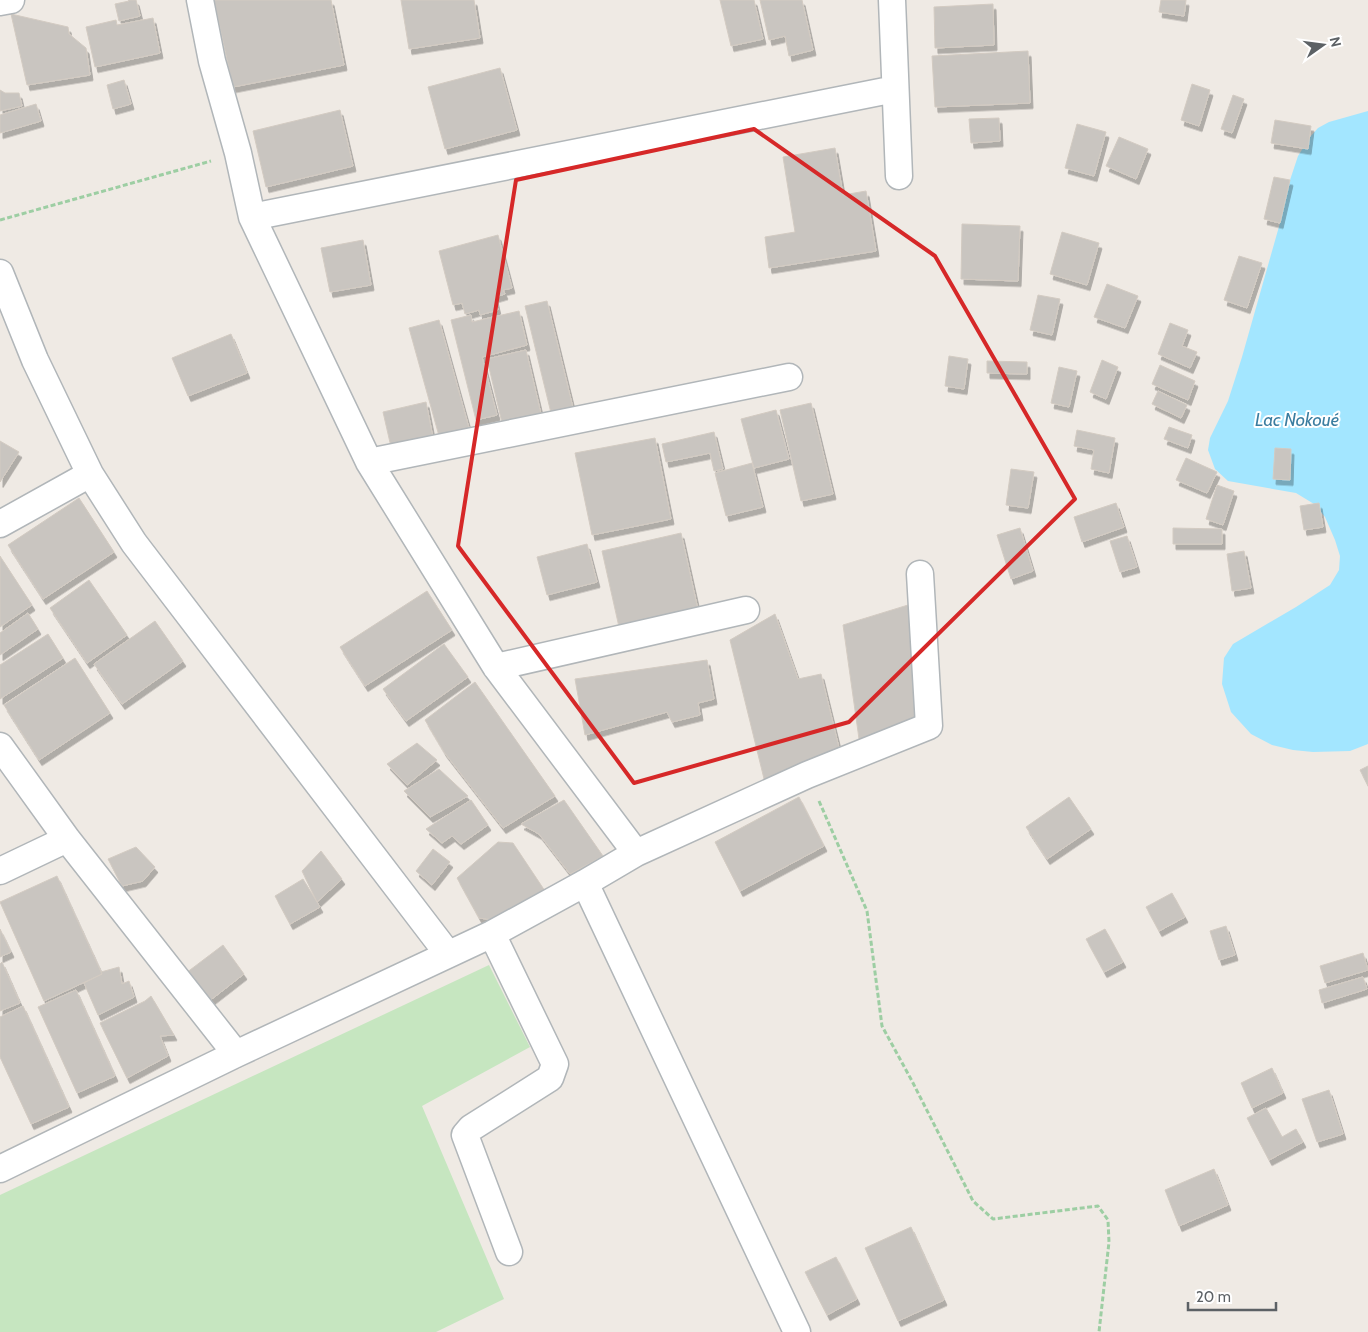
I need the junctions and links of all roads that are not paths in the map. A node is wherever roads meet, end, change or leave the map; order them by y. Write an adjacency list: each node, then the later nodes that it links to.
1 (11, 0): 4 (street)
2 (200, 0): 7 (street)
3 (892, 0): 5 (street)
4 (0, 2)
5 (895, 89): 6 (street); 7 (street)
6 (899, 176)
7 (252, 217): 10 (street)
8 (0, 273): 11 (street)
9 (789, 377): 10 (street)
10 (369, 462): 15 (street)
11 (90, 474): 12 (street); 22 (street)
12 (0, 524)
13 (920, 574): 18 (street)
14 (746, 610): 15 (street)
15 (496, 667): 18 (street)
16 (0, 746): 17 (street)
17 (67, 839): 19 (street); 23 (street)
18 (636, 853): 20 (street)
19 (0, 872)
20 (585, 883): 21 (street); 26 (street)
21 (492, 934): 22 (street); 25 (street)
22 (448, 954): 23 (street)
23 (236, 1054): 24 (street)
24 (0, 1169)
25 (509, 1252)
26 (797, 1332)

